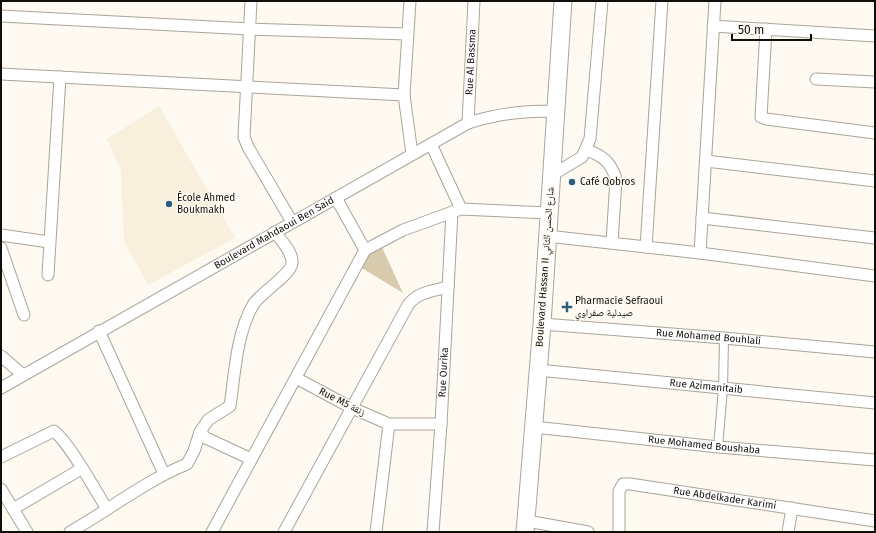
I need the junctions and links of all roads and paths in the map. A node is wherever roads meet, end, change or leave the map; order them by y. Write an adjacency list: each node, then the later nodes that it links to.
1 (251, 1): 10 (street)
2 (410, 1): 12 (street)
3 (474, 1): 21 (street, Rue Al Bassma)
4 (563, 1): 20 (main road, Boulevard Hassan II شارع الحسن الثاني)
5 (602, 1): 24 (street)
6 (662, 1): 40 (street)
7 (715, 1): 9 (street)
8 (1, 16): 10 (street)
9 (713, 26): 11 (street); 26 (street)
10 (250, 29): 12 (street); 18 (street)
11 (766, 29): 13 (street); 22 (street)
12 (407, 34): 19 (street)
13 (875, 36)
14 (1, 74): 15 (street)
15 (60, 77): 18 (street); 38 (street)
16 (816, 79): 17 (street)
17 (875, 82)
18 (246, 88): 19 (street); 33 (street)
19 (404, 95): 25 (street)
20 (557, 111): 21 (street, Boulevard Mahdaoui Ben Said); 27 (main road, Boulevard Hassan II شارع الحسن الثاني)
21 (468, 123): 23 (street, Boulevard Mahdaoui Ben Said)
22 (875, 133)
23 (431, 144): 25 (street, Boulevard Mahdaoui Ben Said); 30 (street, Rue Ourika)
24 (586, 150): 27 (street); 39 (street)
25 (412, 154): 29 (street, Boulevard Mahdaoui Ben Said)
26 (706, 161): 28 (street); 32 (street)
27 (552, 175): 31 (main road, Boulevard Hassan II شارع الحسن الثاني)
28 (875, 181)
29 (336, 198): 33 (street, Boulevard Mahdaoui Ben Said); 42 (street)
30 (457, 210): 31 (street); 42 (street); 46 (street, Rue Ourika)
31 (549, 213): 36 (main road, Boulevard Hassan II شارع الحسن الثاني)
32 (702, 218): 37 (street); 43 (street)
33 (292, 222): 34 (street, Boulevard Mahdaoui Ben Said)
34 (275, 232): 49 (street, Boulevard Mahdaoui Ben Said); 63 (street)
35 (1, 235): 38 (street)
36 (547, 236): 39 (street); 48 (main road, Boulevard Hassan II شارع الحسن الثاني)
37 (875, 238)
38 (49, 242): 44 (street)
39 (612, 243): 40 (street)
40 (646, 247): 43 (street)
41 (1, 248): 47 (street)
42 (366, 250): 55 (street)
43 (700, 253): 45 (street)
44 (48, 275)
45 (875, 276)
46 (448, 287): 59 (street); 61 (street, Rue Ourika)
47 (24, 315)
48 (542, 324): 50 (street, Rue Mohamed Bouhlali); 53 (main road, Boulevard Hassan II شارع الحسن الثاني)
49 (99, 331): 54 (street, Boulevard Mahdaoui Ben Said); 69 (street)
50 (724, 338): 51 (street, Rue Mohamed Bouhlali); 57 (street)
51 (875, 352)
52 (1, 356): 54 (street)
53 (538, 370): 57 (street, Rue Azimanitaib); 62 (main road, Boulevard Hassan II شارع الحسن الثاني)
54 (23, 374): 56 (street, Boulevard Mahdaoui Ben Said)
55 (296, 378): 59 (street, Rue M5 زنقة); 66 (street)
56 (1, 388)
57 (723, 389): 58 (street, Rue Azimanitaib); 64 (street)
58 (875, 403)
59 (352, 408): 60 (street, Rue M5 زنقة); 79 (street)
60 (389, 424): 61 (street); 80 (street)
61 (441, 424): 81 (street, Rue Ourika)
62 (534, 427): 64 (street, Rue Mohamed Boushaba); 75 (main road, Boulevard Hassan II شارع الحسن الثاني)
63 (200, 432): 66 (street); 69 (street)
64 (718, 447): 67 (street, Rue Mohamed Boushaba)
65 (1, 457): 68 (street)
66 (251, 459): 78 (street)
67 (875, 460)
68 (81, 469): 72 (street); 73 (street)
69 (164, 474): 73 (street)
70 (1, 489): 72 (street)
71 (792, 508): 74 (street, Rue Abdelkader Karimi); 83 (street, Rue Abdelkader Karimi); 84 (street)
72 (13, 509): 76 (street)
73 (106, 510): 77 (street)
74 (875, 521)
75 (526, 527): 82 (street)
76 (27, 532)
77 (70, 532)
78 (212, 532)
79 (284, 532)
80 (376, 532)
81 (433, 532)
82 (588, 532)
83 (619, 532)
84 (788, 532)

